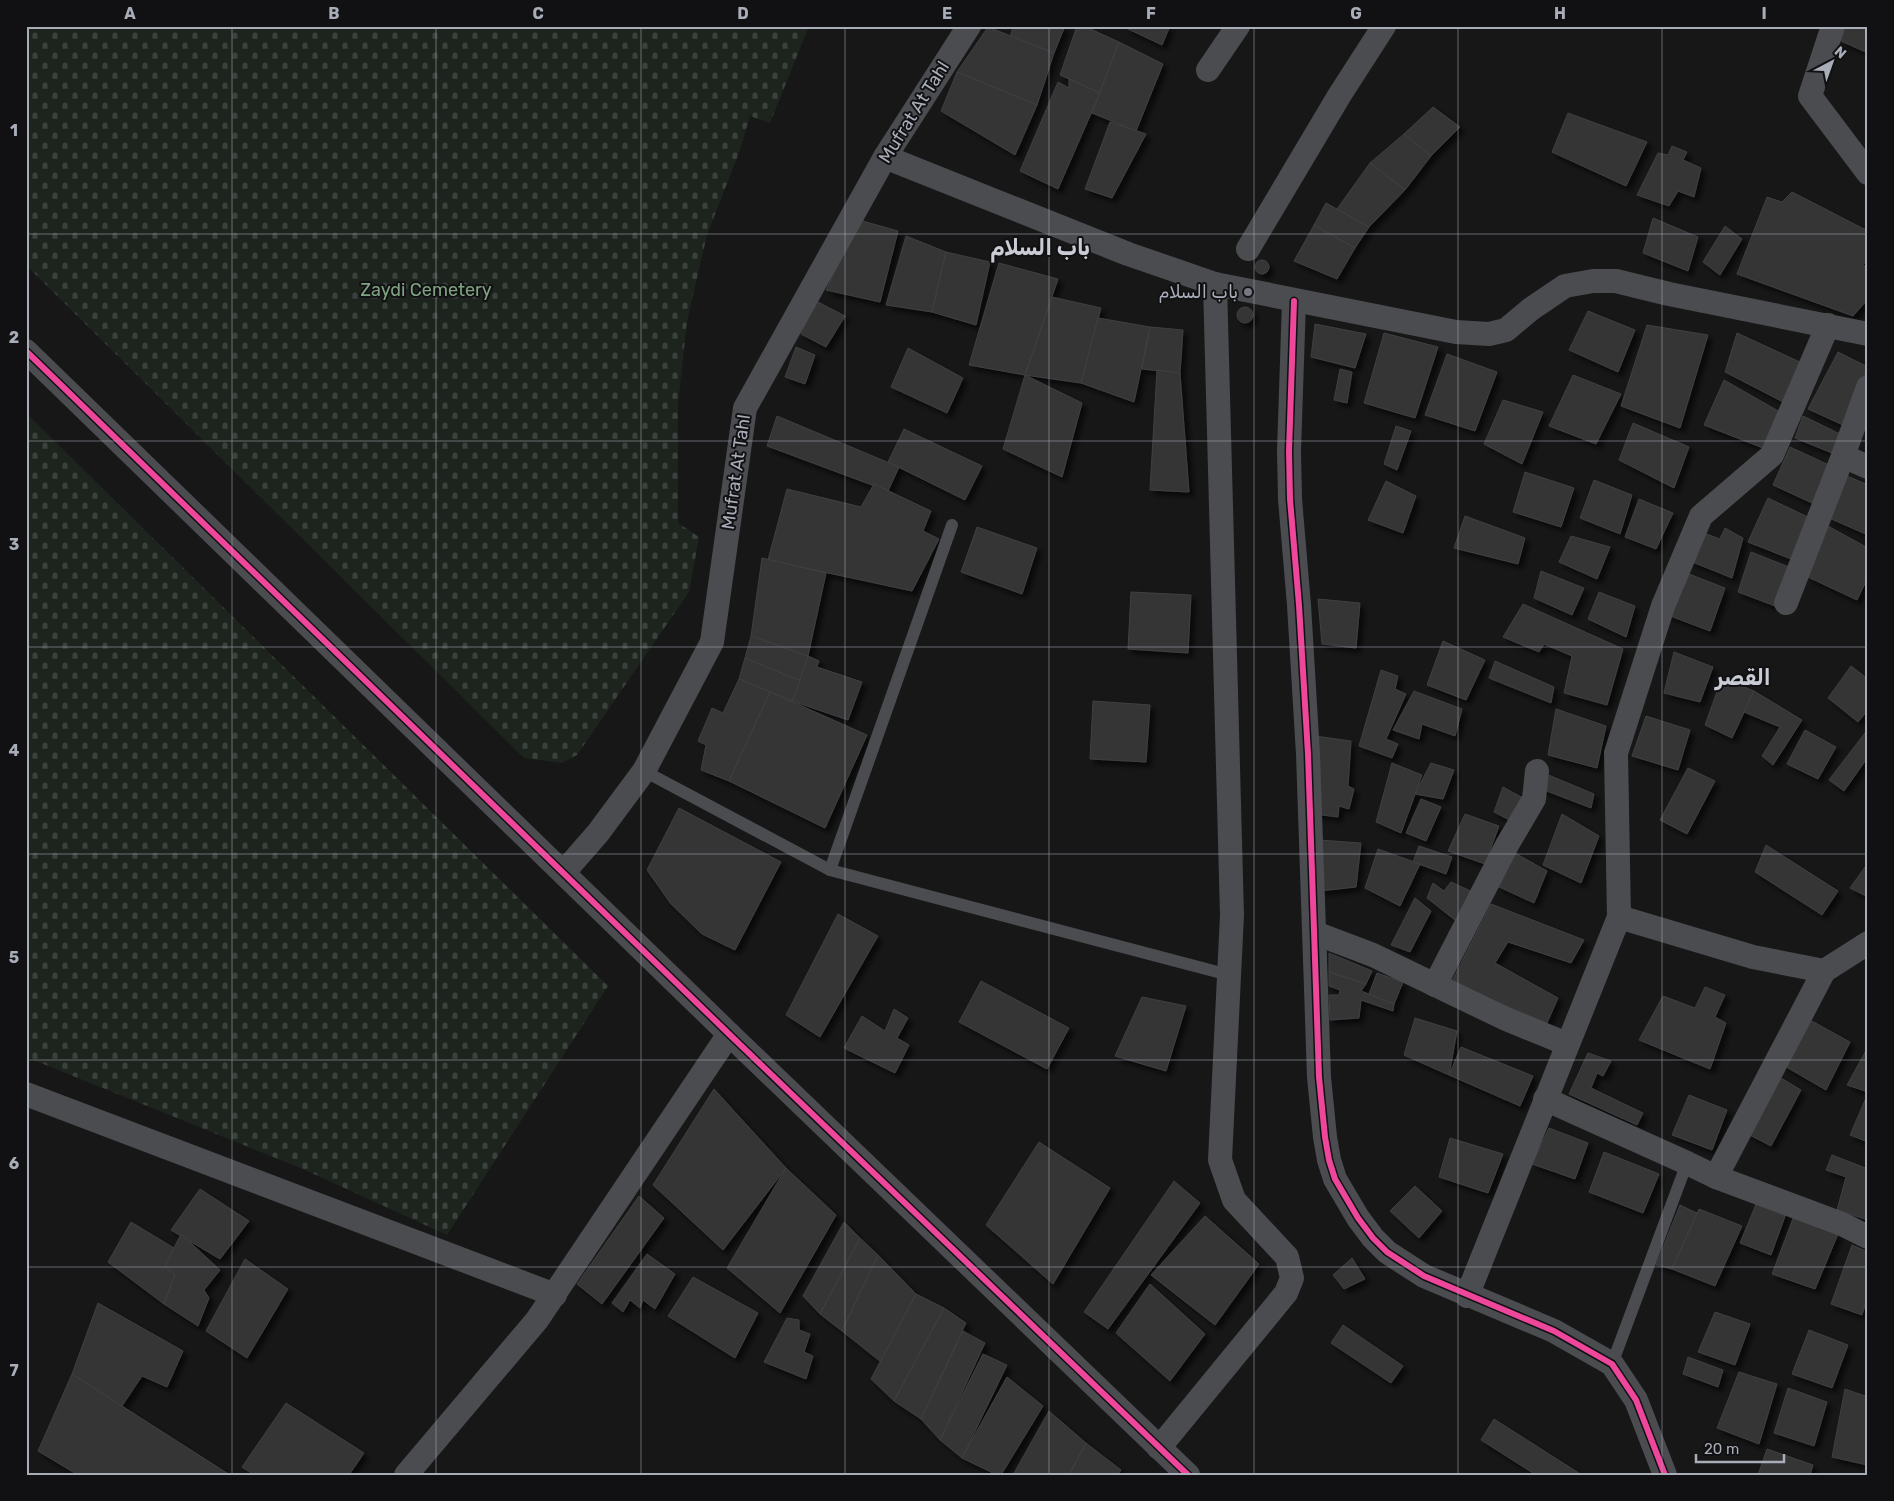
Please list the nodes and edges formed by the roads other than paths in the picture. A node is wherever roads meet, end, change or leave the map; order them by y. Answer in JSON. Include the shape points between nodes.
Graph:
{"nodes":[{"id":1,"x":969,"y":26,"type":"edge"},
{"id":2,"x":1238,"y":26,"type":"edge"},
{"id":3,"x":1384,"y":26,"type":"edge"},
{"id":4,"x":1833,"y":26,"type":"edge"},
{"id":5,"x":1208,"y":70,"type":"dead end"},
{"id":6,"x":885,"y":157,"type":"junction"},
{"id":7,"x":1868,"y":173,"type":"edge"},
{"id":8,"x":1248,"y":249,"type":"dead end"},
{"id":9,"x":1215,"y":284,"type":"junction"},
{"id":10,"x":1294,"y":300,"type":"junction"},
{"id":11,"x":1828,"y":325,"type":"junction"},
{"id":12,"x":1868,"y":334,"type":"edge"},
{"id":13,"x":26,"y":351,"type":"edge"},
{"id":14,"x":1868,"y":387,"type":"edge"},
{"id":15,"x":1843,"y":456,"type":"junction"},
{"id":16,"x":1868,"y":467,"type":"edge"},
{"id":17,"x":952,"y":525,"type":"dead end"},
{"id":18,"x":1786,"y":603,"type":"dead end"},
{"id":19,"x":644,"y":772,"type":"junction"},
{"id":20,"x":1538,"y":772,"type":"dead end"},
{"id":21,"x":830,"y":870,"type":"junction"},
{"id":22,"x":564,"y":872,"type":"junction"},
{"id":23,"x":1619,"y":917,"type":"junction"},
{"id":24,"x":1315,"y":933,"type":"junction"},
{"id":25,"x":1868,"y":942,"type":"edge"},
{"id":26,"x":1824,"y":971,"type":"junction"},
{"id":27,"x":1229,"y":975,"type":"junction"},
{"id":28,"x":1435,"y":985,"type":"junction"},
{"id":29,"x":729,"y":1034,"type":"junction"},
{"id":30,"x":1567,"y":1044,"type":"junction"},
{"id":31,"x":26,"y":1094,"type":"edge"},
{"id":32,"x":1545,"y":1099,"type":"junction"},
{"id":33,"x":1687,"y":1163,"type":"junction"},
{"id":34,"x":1716,"y":1177,"type":"junction"},
{"id":35,"x":1868,"y":1237,"type":"edge"},
{"id":36,"x":555,"y":1294,"type":"junction"},
{"id":37,"x":1467,"y":1296,"type":"junction"},
{"id":38,"x":1612,"y":1364,"type":"junction"},
{"id":39,"x":1159,"y":1448,"type":"junction"},
{"id":40,"x":406,"y":1475,"type":"edge"},
{"id":41,"x":1188,"y":1475,"type":"edge"},
{"id":42,"x":1665,"y":1475,"type":"edge"}],
"edges":[{"from":1,"to":6,"type":"street","name":"Mufrat At Tahl"},
{"from":2,"to":5,"type":"street"},
{"from":3,"to":8,"type":"street"},
{"from":4,"to":7,"type":"street","via":[[1810,96]]},
{"from":6,"to":9,"type":"street","via":[[1128,254]]},
{"from":6,"to":19,"type":"street","name":"Mufrat At Tahl","via":[[745,408],[712,642]]},
{"from":9,"to":10,"type":"street"},
{"from":9,"to":27,"type":"street","via":[[1232,915]]},
{"from":10,"to":11,"type":"street","via":[[1456,332],[1489,334],[1506,330],[1565,286],[1616,281]]},
{"from":10,"to":24,"type":"street","via":[[1290,499],[1299,605]]},
{"from":11,"to":12,"type":"street"},
{"from":11,"to":23,"type":"street","via":[[1772,455],[1701,516],[1663,606],[1616,753]]},
{"from":13,"to":22,"type":"street"},
{"from":14,"to":15,"type":"street"},
{"from":15,"to":16,"type":"street"},
{"from":15,"to":18,"type":"street"},
{"from":17,"to":21,"type":"lane"},
{"from":19,"to":21,"type":"lane"},
{"from":19,"to":22,"type":"street","name":"Mufrat At Tahl","via":[[598,834]]},
{"from":20,"to":28,"type":"street","via":[[1534,799]]},
{"from":21,"to":27,"type":"lane"},
{"from":22,"to":29,"type":"street"},
{"from":23,"to":26,"type":"street","via":[[1754,957]]},
{"from":23,"to":30,"type":"street"},
{"from":24,"to":28,"type":"street","via":[[1373,955]]},
{"from":24,"to":37,"type":"street","via":[[1319,1077],[1325,1136],[1336,1179],[1358,1218],[1387,1252],[1424,1276]]},
{"from":25,"to":26,"type":"street"},
{"from":26,"to":34,"type":"street"},
{"from":27,"to":39,"type":"street","via":[[1220,1160],[1234,1200],[1287,1257],[1292,1278],[1286,1293]]},
{"from":28,"to":30,"type":"street"},
{"from":29,"to":36,"type":"street"},
{"from":29,"to":39,"type":"street"},
{"from":30,"to":32,"type":"street"},
{"from":31,"to":36,"type":"street"},
{"from":32,"to":33,"type":"street"},
{"from":32,"to":37,"type":"street"},
{"from":33,"to":34,"type":"street"},
{"from":33,"to":38,"type":"lane"},
{"from":34,"to":35,"type":"street","via":[[1842,1224]]},
{"from":36,"to":40,"type":"street","via":[[537,1320]]},
{"from":37,"to":38,"type":"street","via":[[1554,1331]]},
{"from":38,"to":42,"type":"street","via":[[1636,1400]]},
{"from":39,"to":41,"type":"street"}]}
